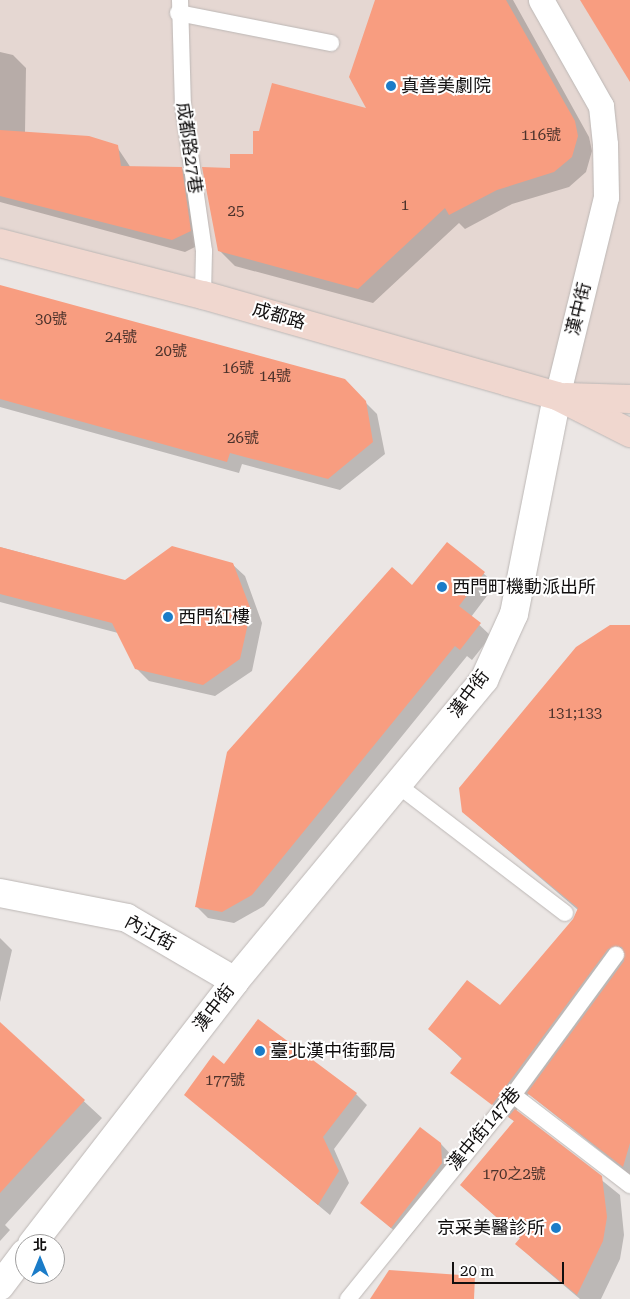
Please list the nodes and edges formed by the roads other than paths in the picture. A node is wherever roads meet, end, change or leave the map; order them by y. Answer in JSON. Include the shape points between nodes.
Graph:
{"nodes":[{"id":1,"x":541,"y":0,"type":"edge"},
{"id":2,"x":179,"y":7,"type":"edge"},
{"id":3,"x":331,"y":42,"type":"dead end"},
{"id":4,"x":0,"y":243,"type":"edge"},
{"id":5,"x":203,"y":295,"type":"junction"},
{"id":6,"x":557,"y":396,"type":"junction"},
{"id":7,"x":630,"y":399,"type":"edge"},
{"id":8,"x":630,"y":433,"type":"edge"},
{"id":9,"x":395,"y":783,"type":"junction"},
{"id":10,"x":0,"y":893,"type":"edge"},
{"id":11,"x":564,"y":913,"type":"dead end"},
{"id":12,"x":616,"y":955,"type":"dead end"},
{"id":13,"x":235,"y":981,"type":"junction"},
{"id":14,"x":513,"y":1095,"type":"junction"},
{"id":15,"x":630,"y":1185,"type":"edge"},
{"id":16,"x":40,"y":1234,"type":"edge"},
{"id":17,"x":15,"y":1266,"type":"edge"},
{"id":18,"x":0,"y":1286,"type":"edge"},
{"id":19,"x":348,"y":1299,"type":"edge"}],
"edges":[{"from":1,"to":6,"type":"street","name":"漢中街","via":[[601,106],[605,144],[606,198]]},
{"from":2,"to":3,"type":"lane"},
{"from":2,"to":5,"type":"lane","name":"成都路27巷","via":[[183,104],[204,251]]},
{"from":4,"to":5,"type":"main road","name":"成都路"},
{"from":5,"to":6,"type":"main road","name":"成都路"},
{"from":6,"to":7,"type":"main road","name":"成都路"},
{"from":6,"to":8,"type":"main road","name":"成都路"},
{"from":6,"to":9,"type":"street","name":"漢中街","via":[[514,614],[484,680]]},
{"from":9,"to":11,"type":"lane"},
{"from":9,"to":13,"type":"street","name":"漢中街"},
{"from":10,"to":13,"type":"street","name":"內江街","via":[[128,918]]},
{"from":12,"to":14,"type":"lane","name":"漢中街147巷"},
{"from":13,"to":16,"type":"street","name":"漢中街"},
{"from":14,"to":15,"type":"lane"},
{"from":14,"to":19,"type":"lane","name":"漢中街147巷"},
{"from":17,"to":18,"type":"street"}]}
